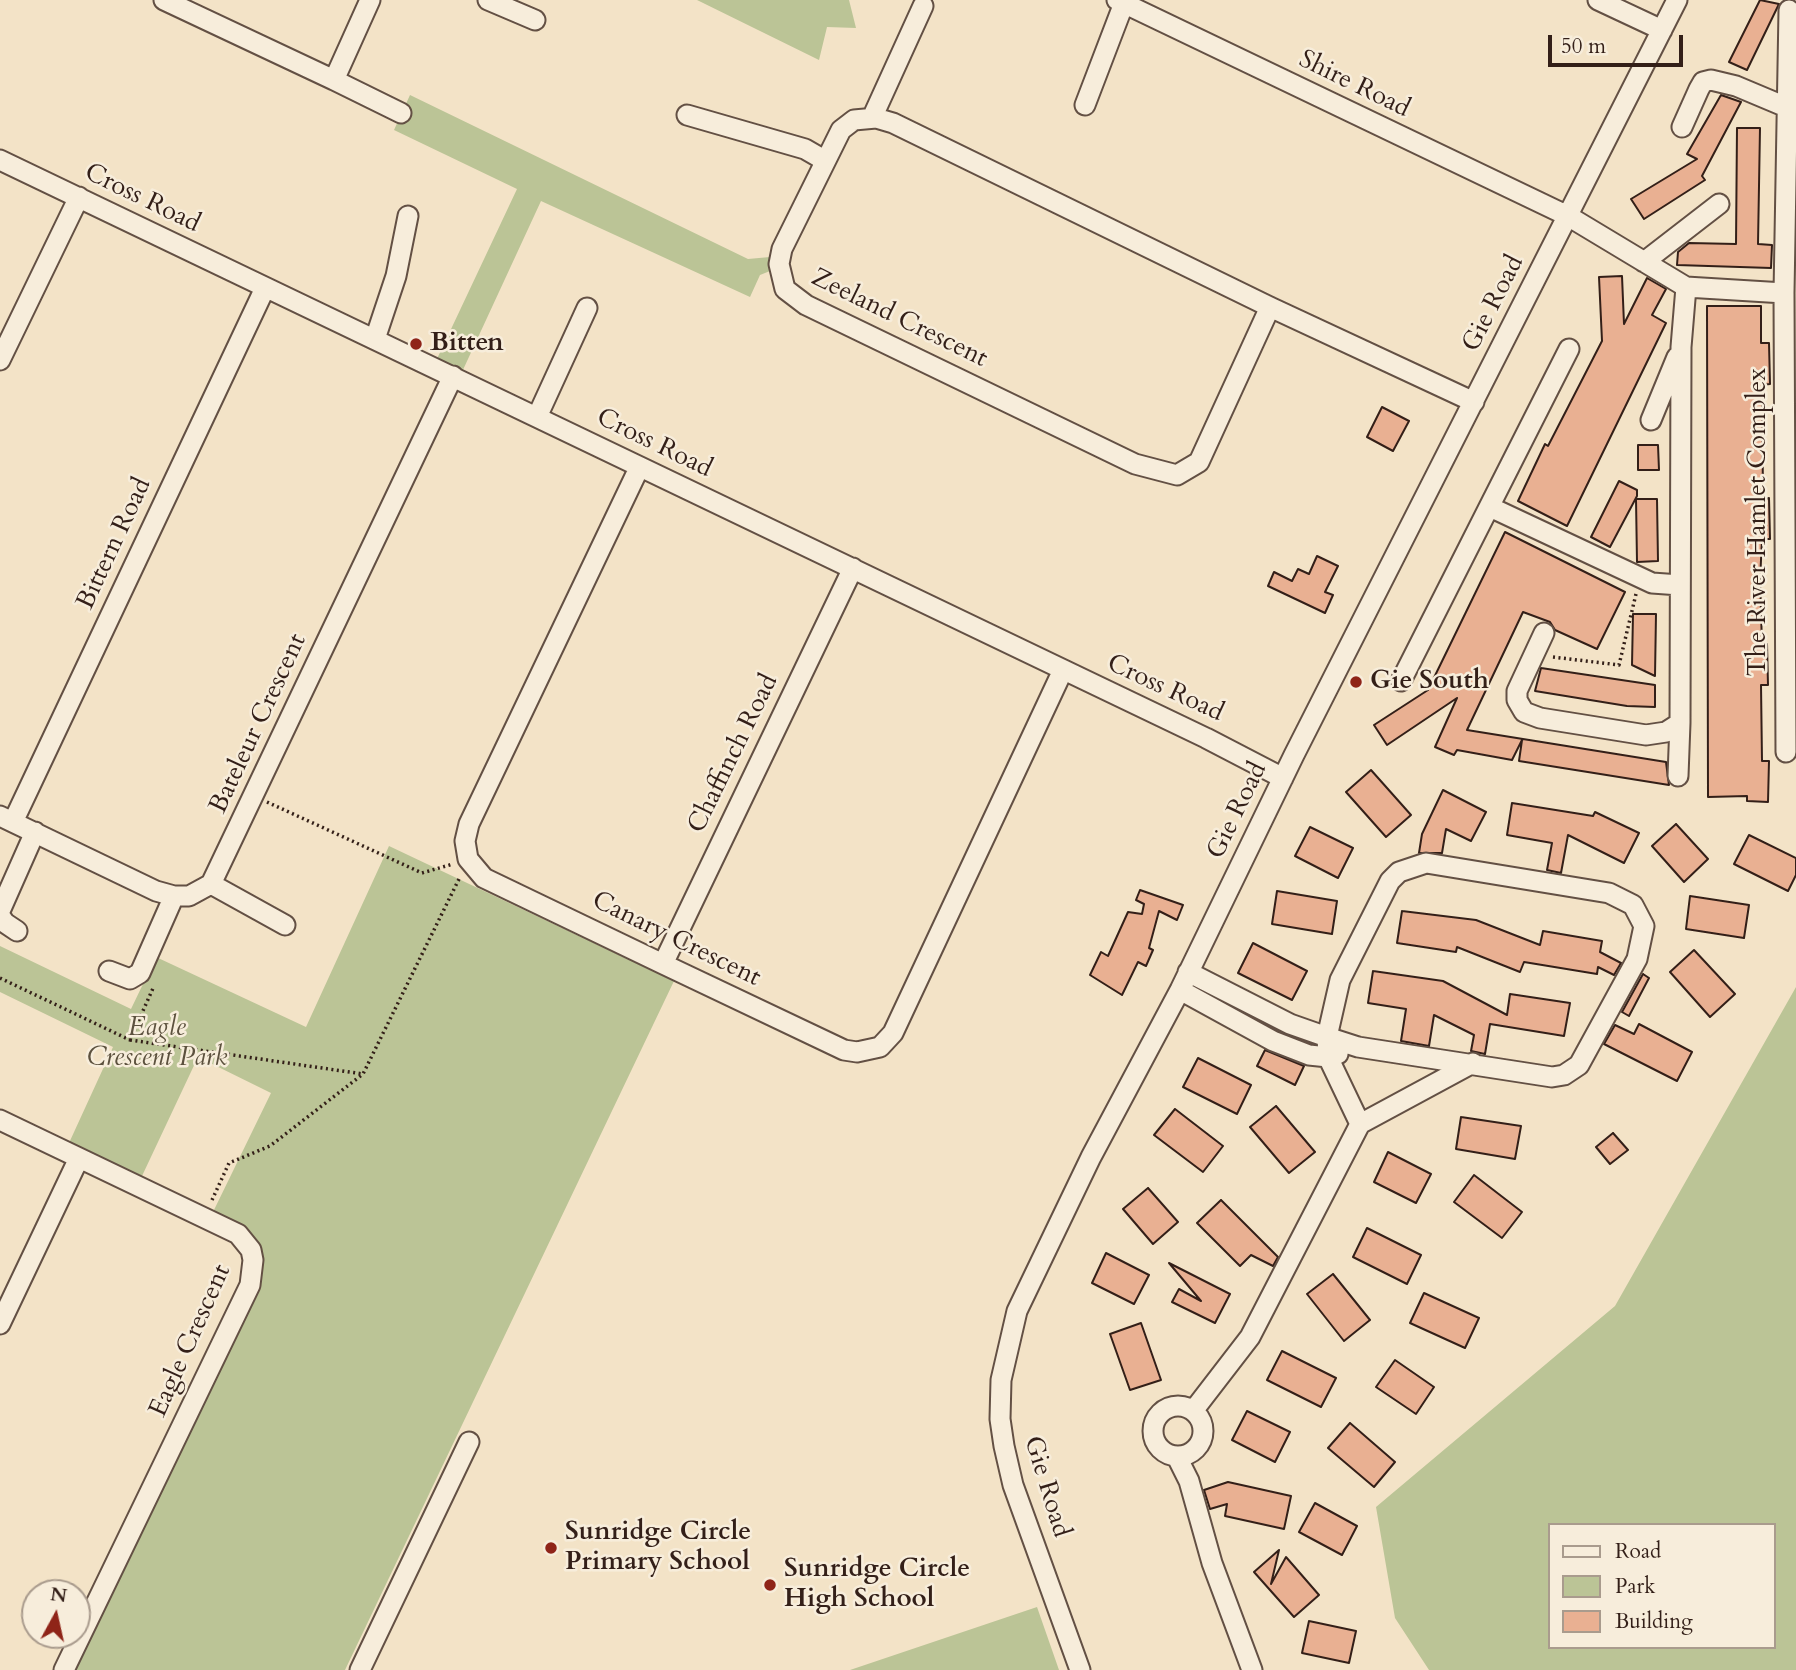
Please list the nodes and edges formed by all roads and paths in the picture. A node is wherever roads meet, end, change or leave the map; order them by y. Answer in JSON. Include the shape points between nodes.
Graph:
{"nodes":[{"id":1,"x":164,"y":0,"type":"edge"},
{"id":2,"x":370,"y":0,"type":"edge"},
{"id":3,"x":488,"y":0,"type":"edge"},
{"id":4,"x":1598,"y":0,"type":"edge"},
{"id":5,"x":1677,"y":0,"type":"edge"},
{"id":6,"x":1121,"y":2,"type":"edge"},
{"id":7,"x":923,"y":6,"type":"dead end"},
{"id":8,"x":1789,"y":10,"type":"dead end"},
{"id":9,"x":536,"y":20,"type":"dead end"},
{"id":10,"x":1662,"y":30,"type":"junction"},
{"id":11,"x":334,"y":80,"type":"junction"},
{"id":12,"x":1085,"y":105,"type":"dead end"},
{"id":13,"x":1786,"y":107,"type":"junction"},
{"id":14,"x":401,"y":113,"type":"dead end"},
{"id":15,"x":687,"y":115,"type":"dead end"},
{"id":16,"x":872,"y":118,"type":"junction"},
{"id":17,"x":1682,"y":127,"type":"dead end"},
{"id":18,"x":0,"y":160,"type":"edge"},
{"id":19,"x":824,"y":160,"type":"junction"},
{"id":20,"x":79,"y":197,"type":"junction"},
{"id":21,"x":1718,"y":204,"type":"dead end"},
{"id":22,"x":408,"y":216,"type":"dead end"},
{"id":23,"x":1568,"y":216,"type":"junction"},
{"id":24,"x":1644,"y":262,"type":"junction"},
{"id":25,"x":1686,"y":287,"type":"junction"},
{"id":26,"x":265,"y":288,"type":"junction"},
{"id":27,"x":1784,"y":293,"type":"junction"},
{"id":28,"x":1270,"y":307,"type":"junction"},
{"id":29,"x":587,"y":308,"type":"dead end"},
{"id":30,"x":375,"y":339,"type":"junction"},
{"id":31,"x":1681,"y":347,"type":"junction"},
{"id":32,"x":1569,"y":349,"type":"dead end"},
{"id":33,"x":0,"y":360,"type":"edge"},
{"id":34,"x":453,"y":376,"type":"junction"},
{"id":35,"x":1474,"y":402,"type":"junction"},
{"id":36,"x":537,"y":416,"type":"junction"},
{"id":37,"x":1651,"y":420,"type":"dead end"},
{"id":38,"x":639,"y":468,"type":"junction"},
{"id":39,"x":1490,"y":507,"type":"junction"},
{"id":40,"x":853,"y":568,"type":"junction"},
{"id":41,"x":1639,"y":578,"type":"junction"},
{"id":42,"x":1680,"y":585,"type":"junction"},
{"id":43,"x":1544,"y":633,"type":"dead end"},
{"id":44,"x":1534,"y":654,"type":"junction"},
{"id":45,"x":1063,"y":670,"type":"junction"},
{"id":46,"x":1401,"y":681,"type":"dead end"},
{"id":47,"x":1679,"y":723,"type":"junction"},
{"id":48,"x":1786,"y":752,"type":"dead end"},
{"id":49,"x":1678,"y":776,"type":"dead end"},
{"id":50,"x":1283,"y":778,"type":"junction"},
{"id":51,"x":254,"y":796,"type":"junction"},
{"id":52,"x":7,"y":819,"type":"edge"},
{"id":53,"x":34,"y":832,"type":"junction"},
{"id":54,"x":468,"y":859,"type":"junction"},
{"id":55,"x":211,"y":884,"type":"junction"},
{"id":56,"x":174,"y":896,"type":"junction"},
{"id":57,"x":0,"y":913,"type":"edge"},
{"id":58,"x":285,"y":925,"type":"dead end"},
{"id":59,"x":17,"y":931,"type":"dead end"},
{"id":60,"x":663,"y":964,"type":"junction"},
{"id":61,"x":109,"y":971,"type":"dead end"},
{"id":62,"x":1184,"y":981,"type":"junction"},
{"id":63,"x":130,"y":1040,"type":"dead end"},
{"id":64,"x":1327,"y":1047,"type":"junction"},
{"id":65,"x":1473,"y":1063,"type":"junction"},
{"id":66,"x":363,"y":1074,"type":"junction"},
{"id":67,"x":0,"y":1120,"type":"edge"},
{"id":68,"x":1360,"y":1124,"type":"junction"},
{"id":69,"x":79,"y":1158,"type":"junction"},
{"id":70,"x":204,"y":1218,"type":"junction"},
{"id":71,"x":0,"y":1324,"type":"edge"},
{"id":72,"x":1193,"y":1411,"type":"junction"},
{"id":73,"x":469,"y":1442,"type":"dead end"},
{"id":74,"x":1177,"y":1457,"type":"junction"},
{"id":75,"x":64,"y":1670,"type":"edge"},
{"id":76,"x":360,"y":1670,"type":"edge"},
{"id":77,"x":1080,"y":1670,"type":"edge"},
{"id":78,"x":1252,"y":1670,"type":"edge"}],
"edges":[{"from":1,"to":11,"type":"street"},
{"from":2,"to":11,"type":"street"},
{"from":3,"to":9,"type":"street"},
{"from":4,"to":10,"type":"street"},
{"from":5,"to":10,"type":"street","name":"Gie Road"},
{"from":6,"to":12,"type":"street"},
{"from":6,"to":23,"type":"street","name":"Shire Road"},
{"from":7,"to":16,"type":"street"},
{"from":8,"to":13,"type":"street","name":"The River Hamlet Complex"},
{"from":10,"to":23,"type":"street","name":"Gie Road"},
{"from":11,"to":14,"type":"street"},
{"from":13,"to":17,"type":"street","via":[[1711,80],[1703,82]]},
{"from":13,"to":27,"type":"street","name":"The River Hamlet Complex"},
{"from":15,"to":19,"type":"street","via":[[805,149]]},
{"from":16,"to":19,"type":"street","name":"Zeeland Crescent","via":[[846,124]]},
{"from":16,"to":28,"type":"street","via":[[893,122]]},
{"from":18,"to":20,"type":"street","name":"Cross Road"},
{"from":19,"to":28,"type":"street","name":"Zeeland Crescent","via":[[780,257],[782,282],[794,298],[1155,471],[1177,475],[1199,462]]},
{"from":20,"to":26,"type":"street","name":"Cross Road"},
{"from":20,"to":33,"type":"street"},
{"from":21,"to":24,"type":"street"},
{"from":22,"to":30,"type":"street","via":[[396,276]]},
{"from":23,"to":24,"type":"street"},
{"from":23,"to":35,"type":"street","name":"Gie Road"},
{"from":24,"to":25,"type":"street"},
{"from":25,"to":27,"type":"street"},
{"from":25,"to":31,"type":"street"},
{"from":26,"to":30,"type":"street","name":"Cross Road"},
{"from":26,"to":52,"type":"street","name":"Bittern Road"},
{"from":27,"to":48,"type":"street","name":"The River Hamlet Complex"},
{"from":28,"to":35,"type":"street"},
{"from":29,"to":36,"type":"street"},
{"from":30,"to":34,"type":"street","name":"Cross Road"},
{"from":31,"to":37,"type":"street"},
{"from":31,"to":42,"type":"street"},
{"from":32,"to":39,"type":"street"},
{"from":34,"to":36,"type":"street","name":"Cross Road"},
{"from":34,"to":51,"type":"street","name":"Bateleur Crescent"},
{"from":35,"to":50,"type":"street","name":"Gie Road"},
{"from":36,"to":38,"type":"street","name":"Cross Road"},
{"from":38,"to":40,"type":"street","name":"Cross Road"},
{"from":38,"to":54,"type":"street","via":[[469,824],[465,841]]},
{"from":39,"to":41,"type":"street"},
{"from":39,"to":46,"type":"street"},
{"from":40,"to":45,"type":"street","name":"Cross Road"},
{"from":40,"to":60,"type":"street","name":"Chaffinch Road"},
{"from":41,"to":42,"type":"street"},
{"from":41,"to":44,"type":"path","via":[[1619,665]]},
{"from":42,"to":47,"type":"street"},
{"from":43,"to":44,"type":"street"},
{"from":44,"to":47,"type":"street","via":[[1516,695],[1519,707],[1531,716],[1646,735],[1666,732]]},
{"from":45,"to":50,"type":"street","name":"Cross Road"},
{"from":45,"to":60,"type":"street","name":"Canary Crescent","via":[[893,1033],[880,1046],[844,1050]]},
{"from":47,"to":49,"type":"street"},
{"from":50,"to":62,"type":"street","name":"Gie Road"},
{"from":51,"to":54,"type":"path","via":[[422,873]]},
{"from":51,"to":55,"type":"street","name":"Bateleur Crescent"},
{"from":52,"to":53,"type":"street"},
{"from":53,"to":56,"type":"street"},
{"from":53,"to":57,"type":"street"},
{"from":54,"to":60,"type":"street","name":"Canary Crescent","via":[[484,877]]},
{"from":54,"to":66,"type":"path"},
{"from":55,"to":56,"type":"street","via":[[189,896]]},
{"from":55,"to":58,"type":"street"},
{"from":56,"to":61,"type":"street","via":[[140,973],[130,979]]},
{"from":57,"to":59,"type":"street"},
{"from":62,"to":64,"type":"street","via":[[1273,1041],[1309,1055]]},
{"from":62,"to":77,"type":"street","name":"Gie Road","via":[[1027,1286],[1003,1367],[1000,1419],[1013,1485]]},
{"from":63,"to":66,"type":"path"},
{"from":64,"to":65,"type":"street"},
{"from":64,"to":65,"type":"street","via":[[1340,980],[1390,881],[1409,866],[1426,863],[1609,893],[1633,905],[1644,926],[1637,959],[1578,1065],[1552,1077]]},
{"from":64,"to":68,"type":"street"},
{"from":65,"to":68,"type":"street"},
{"from":66,"to":70,"type":"path","via":[[270,1146],[229,1163]]},
{"from":67,"to":69,"type":"street","name":"Eagle Crescent"},
{"from":68,"to":72,"type":"street","via":[[1250,1336]]},
{"from":69,"to":70,"type":"street","name":"Eagle Crescent"},
{"from":69,"to":71,"type":"street"},
{"from":70,"to":75,"type":"street","name":"Eagle Crescent","via":[[245,1241],[254,1260],[253,1277]]},
{"from":72,"to":74,"type":"street","via":[[1203,1426],[1200,1444],[1186,1456]]},
{"from":72,"to":74,"type":"street","via":[[1168,1408],[1156,1419],[1156,1444]]},
{"from":73,"to":76,"type":"street"},
{"from":74,"to":78,"type":"street"}]}
